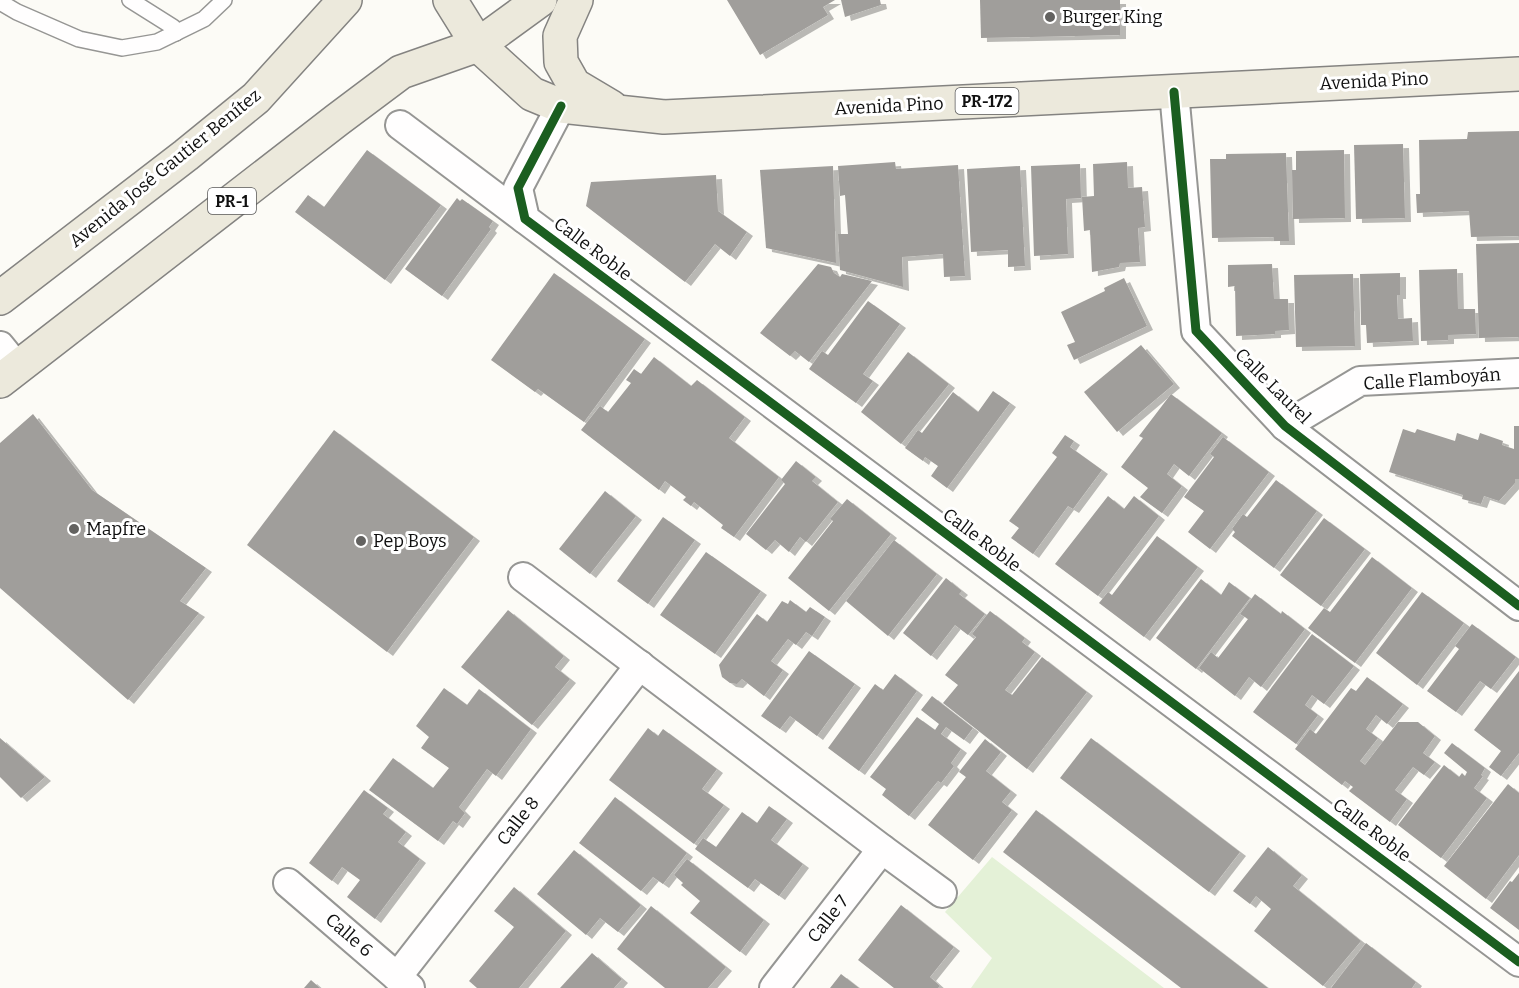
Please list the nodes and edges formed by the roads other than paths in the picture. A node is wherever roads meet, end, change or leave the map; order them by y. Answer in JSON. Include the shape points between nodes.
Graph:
{"nodes":[{"id":1,"x":130,"y":0,"type":"edge"},
{"id":2,"x":224,"y":0,"type":"edge"},
{"id":3,"x":345,"y":0,"type":"edge"},
{"id":4,"x":450,"y":0,"type":"edge"},
{"id":5,"x":540,"y":0,"type":"edge"},
{"id":6,"x":576,"y":0,"type":"edge"},
{"id":7,"x":0,"y":2,"type":"edge"},
{"id":8,"x":176,"y":33,"type":"junction"},
{"id":9,"x":478,"y":45,"type":"junction"},
{"id":10,"x":1519,"y":74,"type":"edge"},
{"id":11,"x":1174,"y":92,"type":"junction"},
{"id":12,"x":561,"y":106,"type":"junction"},
{"id":13,"x":620,"y":112,"type":"junction"},
{"id":14,"x":400,"y":125,"type":"dead end"},
{"id":15,"x":525,"y":219,"type":"junction"},
{"id":16,"x":0,"y":298,"type":"edge"},
{"id":17,"x":6,"y":365,"type":"edge"},
{"id":18,"x":1519,"y":373,"type":"edge"},
{"id":19,"x":1285,"y":426,"type":"junction"},
{"id":20,"x":523,"y":577,"type":"dead end"},
{"id":21,"x":1519,"y":606,"type":"edge"},
{"id":22,"x":640,"y":665,"type":"junction"},
{"id":23,"x":882,"y":849,"type":"junction"},
{"id":24,"x":288,"y":883,"type":"dead end"},
{"id":25,"x":942,"y":893,"type":"dead end"},
{"id":26,"x":1519,"y":962,"type":"edge"},
{"id":27,"x":403,"y":982,"type":"edge"},
{"id":28,"x":774,"y":988,"type":"edge"}],
"edges":[{"from":1,"to":8,"type":"lane","via":[[173,27]]},
{"from":2,"to":8,"type":"lane","via":[[204,19]]},
{"from":3,"to":16,"type":"main road","name":"Avenida José Gautier Benítez","via":[[256,98]]},
{"from":4,"to":9,"type":"main road","name":"Avenida Pino","number":"PR-172"},
{"from":5,"to":9,"type":"main road","number":"PR-1"},
{"from":6,"to":13,"type":"main road","via":[[561,36],[561,62],[574,85]]},
{"from":7,"to":8,"type":"lane","via":[[79,39],[122,48],[157,42]]},
{"from":9,"to":12,"type":"main road","name":"Avenida Pino","number":"PR-172","via":[[532,94]]},
{"from":9,"to":17,"type":"main road","number":"PR-1","via":[[401,72]]},
{"from":10,"to":11,"type":"main road","name":"Avenida Pino","number":"PR-172"},
{"from":11,"to":13,"type":"main road","name":"Avenida Pino","number":"PR-172","via":[[664,117]]},
{"from":11,"to":19,"type":"street","name":"Calle Laurel","via":[[1196,331]]},
{"from":12,"to":13,"type":"main road","name":"Avenida Pino","number":"PR-172"},
{"from":12,"to":15,"type":"street","via":[[518,188]]},
{"from":14,"to":15,"type":"street","name":"Calle Roble"},
{"from":15,"to":26,"type":"street","name":"Calle Roble"},
{"from":18,"to":19,"type":"street","name":"Calle Flamboyán","via":[[1360,381]]},
{"from":19,"to":21,"type":"street","name":"Calle Laurel"},
{"from":20,"to":22,"type":"street"},
{"from":22,"to":23,"type":"street"},
{"from":22,"to":27,"type":"street","name":"Calle 8"},
{"from":23,"to":25,"type":"street"},
{"from":23,"to":28,"type":"street","name":"Calle 7"},
{"from":24,"to":27,"type":"street","name":"Calle 6"}]}
